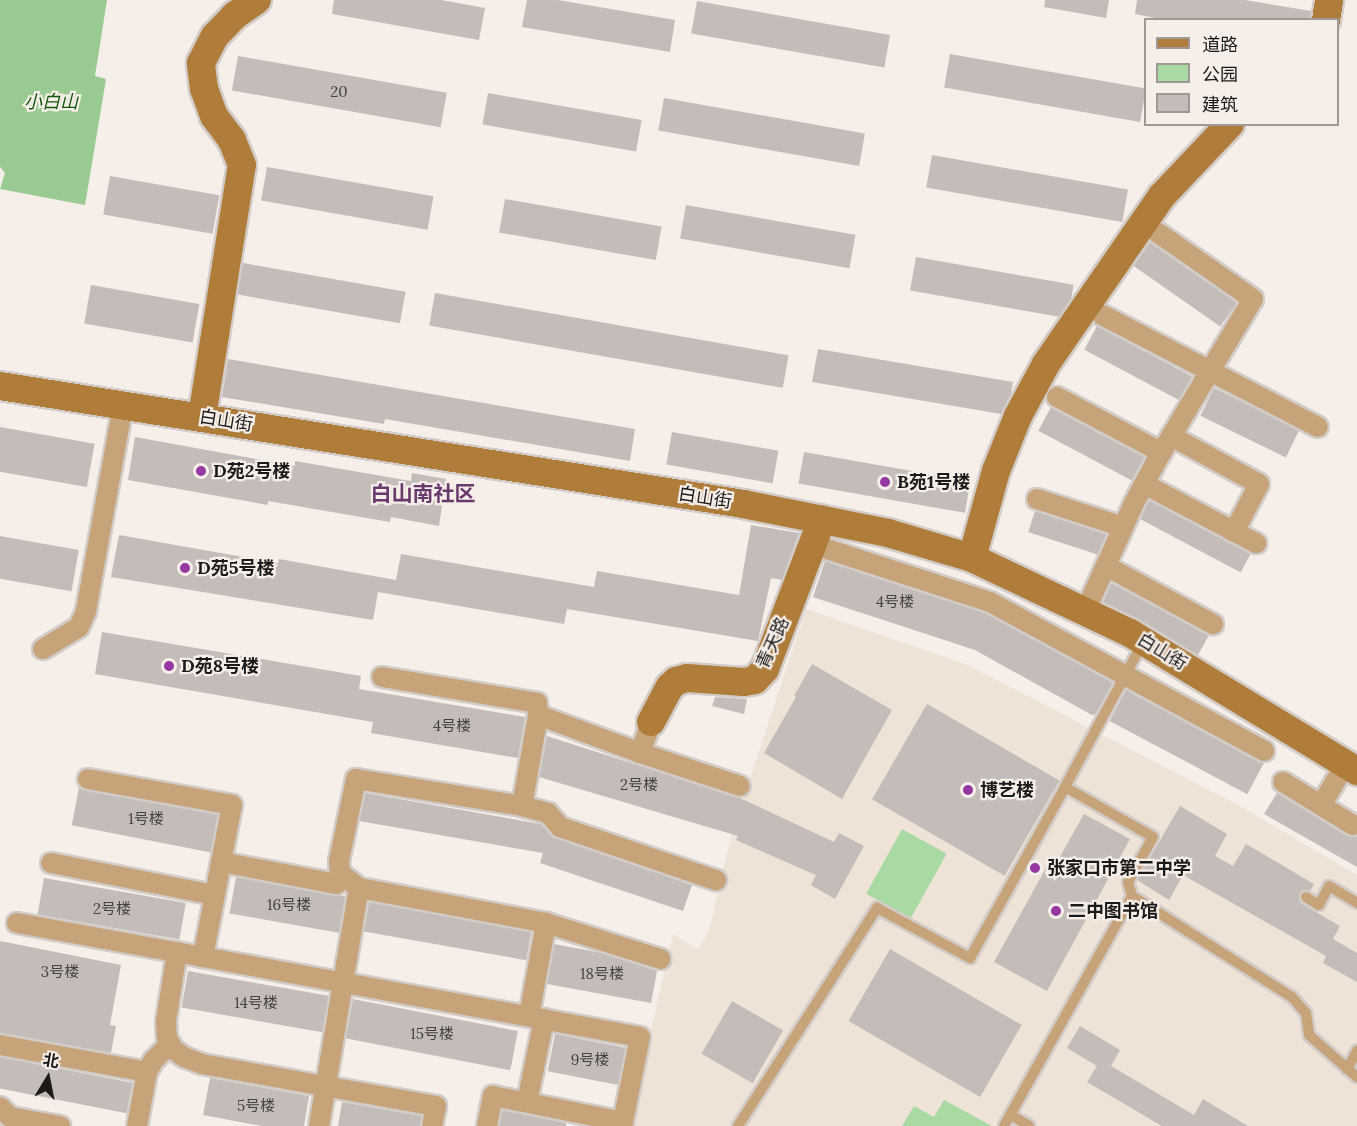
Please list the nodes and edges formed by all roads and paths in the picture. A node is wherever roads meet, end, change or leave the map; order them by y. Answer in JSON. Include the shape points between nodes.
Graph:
{"nodes":[{"id":1,"x":257,"y":0,"type":"edge"},
{"id":2,"x":1329,"y":0,"type":"edge"},
{"id":3,"x":1326,"y":18,"type":"edge"},
{"id":4,"x":1228,"y":126,"type":"edge"},
{"id":5,"x":1158,"y":233,"type":"dead end"},
{"id":6,"x":1102,"y":315,"type":"dead end"},
{"id":7,"x":1210,"y":370,"type":"junction"},
{"id":8,"x":0,"y":386,"type":"edge"},
{"id":9,"x":1057,"y":397,"type":"dead end"},
{"id":10,"x":123,"y":405,"type":"junction"},
{"id":11,"x":202,"y":417,"type":"junction"},
{"id":12,"x":1318,"y":427,"type":"dead end"},
{"id":13,"x":1166,"y":444,"type":"junction"},
{"id":14,"x":1144,"y":484,"type":"junction"},
{"id":15,"x":1037,"y":498,"type":"dead end"},
{"id":16,"x":822,"y":520,"type":"junction"},
{"id":17,"x":1124,"y":527,"type":"junction"},
{"id":18,"x":1234,"y":532,"type":"junction"},
{"id":19,"x":1256,"y":543,"type":"dead end"},
{"id":20,"x":827,"y":549,"type":"dead end"},
{"id":21,"x":972,"y":558,"type":"junction"},
{"id":22,"x":1106,"y":566,"type":"junction"},
{"id":23,"x":1085,"y":612,"type":"junction"},
{"id":24,"x":1213,"y":624,"type":"dead end"},
{"id":25,"x":1143,"y":641,"type":"junction"},
{"id":26,"x":42,"y":649,"type":"dead end"},
{"id":27,"x":1125,"y":675,"type":"junction"},
{"id":28,"x":382,"y":677,"type":"dead end"},
{"id":29,"x":538,"y":715,"type":"junction"},
{"id":30,"x":651,"y":722,"type":"joint"},
{"id":31,"x":1264,"y":751,"type":"dead end"},
{"id":32,"x":640,"y":753,"type":"junction"},
{"id":33,"x":1352,"y":768,"type":"edge"},
{"id":34,"x":88,"y":779,"type":"dead end"},
{"id":35,"x":1282,"y":782,"type":"dead end"},
{"id":36,"x":740,"y":786,"type":"dead end"},
{"id":37,"x":1065,"y":787,"type":"junction"},
{"id":38,"x":1321,"y":805,"type":"junction"},
{"id":39,"x":522,"y":806,"type":"junction"},
{"id":40,"x":1353,"y":825,"type":"dead end"},
{"id":41,"x":220,"y":862,"type":"junction"},
{"id":42,"x":51,"y":863,"type":"dead end"},
{"id":43,"x":716,"y":880,"type":"dead end"},
{"id":44,"x":352,"y":883,"type":"junction"},
{"id":45,"x":214,"y":895,"type":"junction"},
{"id":46,"x":1132,"y":896,"type":"junction"},
{"id":47,"x":1306,"y":897,"type":"dead end"},
{"id":48,"x":1357,"y":903,"type":"edge"},
{"id":49,"x":18,"y":923,"type":"dead end"},
{"id":50,"x":546,"y":923,"type":"junction"},
{"id":51,"x":177,"y":952,"type":"junction"},
{"id":52,"x":203,"y":957,"type":"junction"},
{"id":53,"x":660,"y":959,"type":"dead end"},
{"id":54,"x":343,"y":982,"type":"junction"},
{"id":55,"x":536,"y":1018,"type":"junction"},
{"id":56,"x":170,"y":1044,"type":"junction"},
{"id":57,"x":0,"y":1045,"type":"edge"},
{"id":58,"x":1357,"y":1051,"type":"edge"},
{"id":59,"x":1347,"y":1069,"type":"junction"},
{"id":60,"x":147,"y":1072,"type":"junction"},
{"id":61,"x":1357,"y":1077,"type":"edge"},
{"id":62,"x":325,"y":1087,"type":"junction"},
{"id":63,"x":527,"y":1102,"type":"junction"},
{"id":64,"x":0,"y":1107,"type":"edge"},
{"id":65,"x":1011,"y":1115,"type":"junction"},
{"id":66,"x":623,"y":1124,"type":"edge"},
{"id":67,"x":60,"y":1126,"type":"edge"},
{"id":68,"x":137,"y":1126,"type":"edge"},
{"id":69,"x":319,"y":1126,"type":"edge"},
{"id":70,"x":432,"y":1126,"type":"edge"},
{"id":71,"x":487,"y":1126,"type":"edge"},
{"id":72,"x":738,"y":1126,"type":"edge"},
{"id":73,"x":1005,"y":1126,"type":"edge"},
{"id":74,"x":1029,"y":1126,"type":"edge"}],
"edges":[{"from":1,"to":11,"type":"main road","via":[[215,36],[201,63],[204,89],[214,116],[232,140],[242,165]]},
{"from":2,"to":3,"type":"main road"},
{"from":4,"to":21,"type":"main road","via":[[1162,196],[1046,364],[1018,416],[996,471]]},
{"from":5,"to":7,"type":"street","via":[[1253,300]]},
{"from":6,"to":7,"type":"street"},
{"from":7,"to":12,"type":"street"},
{"from":7,"to":13,"type":"street"},
{"from":8,"to":10,"type":"main road","name":"白山街"},
{"from":9,"to":13,"type":"street"},
{"from":10,"to":11,"type":"main road","name":"白山街"},
{"from":10,"to":26,"type":"street","via":[[86,611],[78,627]]},
{"from":11,"to":16,"type":"main road","name":"白山街"},
{"from":13,"to":14,"type":"street"},
{"from":13,"to":18,"type":"street","via":[[1259,484]]},
{"from":14,"to":17,"type":"street"},
{"from":14,"to":18,"type":"street"},
{"from":15,"to":17,"type":"street"},
{"from":16,"to":21,"type":"main road","name":"白山街","via":[[888,532]]},
{"from":16,"to":30,"type":"main road","name":"青天路","via":[[765,669],[755,680],[744,682],[687,678],[676,681]]},
{"from":17,"to":22,"type":"street"},
{"from":18,"to":19,"type":"street"},
{"from":20,"to":27,"type":"street","via":[[990,603]]},
{"from":21,"to":23,"type":"main road","name":"白山街"},
{"from":22,"to":23,"type":"street"},
{"from":22,"to":24,"type":"street"},
{"from":23,"to":25,"type":"main road","name":"白山街"},
{"from":25,"to":27,"type":"lane"},
{"from":25,"to":33,"type":"main road","name":"白山街"},
{"from":27,"to":31,"type":"street"},
{"from":27,"to":37,"type":"lane"},
{"from":28,"to":29,"type":"street","via":[[537,703]]},
{"from":29,"to":32,"type":"street"},
{"from":29,"to":39,"type":"street"},
{"from":30,"to":32,"type":"street"},
{"from":32,"to":36,"type":"street"},
{"from":33,"to":38,"type":"street"},
{"from":34,"to":41,"type":"street","via":[[232,805]]},
{"from":35,"to":38,"type":"street"},
{"from":37,"to":46,"type":"lane","via":[[1154,837],[1128,882]]},
{"from":37,"to":72,"type":"lane","via":[[970,958],[877,908]]},
{"from":38,"to":40,"type":"street"},
{"from":39,"to":43,"type":"street","via":[[548,813],[560,826]]},
{"from":39,"to":44,"type":"street","via":[[356,779],[339,861],[340,873]]},
{"from":41,"to":44,"type":"street","via":[[336,884]]},
{"from":41,"to":45,"type":"street"},
{"from":42,"to":45,"type":"street"},
{"from":44,"to":50,"type":"street"},
{"from":44,"to":54,"type":"street"},
{"from":45,"to":52,"type":"street"},
{"from":46,"to":59,"type":"lane","via":[[1292,997],[1306,1013],[1309,1035]]},
{"from":46,"to":65,"type":"lane"},
{"from":47,"to":48,"type":"lane","via":[[1319,905],[1329,886]]},
{"from":49,"to":51,"type":"street"},
{"from":50,"to":53,"type":"street"},
{"from":50,"to":55,"type":"street"},
{"from":51,"to":52,"type":"street"},
{"from":51,"to":56,"type":"street","via":[[166,1021]]},
{"from":52,"to":54,"type":"street"},
{"from":54,"to":55,"type":"street"},
{"from":54,"to":62,"type":"street"},
{"from":55,"to":63,"type":"street"},
{"from":55,"to":66,"type":"street","via":[[640,1037]]},
{"from":56,"to":60,"type":"street"},
{"from":56,"to":62,"type":"street","via":[[184,1057],[202,1064]]},
{"from":57,"to":60,"type":"street"},
{"from":58,"to":59,"type":"lane"},
{"from":59,"to":61,"type":"lane"},
{"from":60,"to":68,"type":"street"},
{"from":62,"to":69,"type":"street"},
{"from":62,"to":70,"type":"street","via":[[436,1106]]},
{"from":63,"to":66,"type":"street"},
{"from":63,"to":71,"type":"street","via":[[493,1096]]},
{"from":64,"to":67,"type":"street","via":[[10,1117]]},
{"from":65,"to":73,"type":"lane"},
{"from":65,"to":74,"type":"lane"}]}
